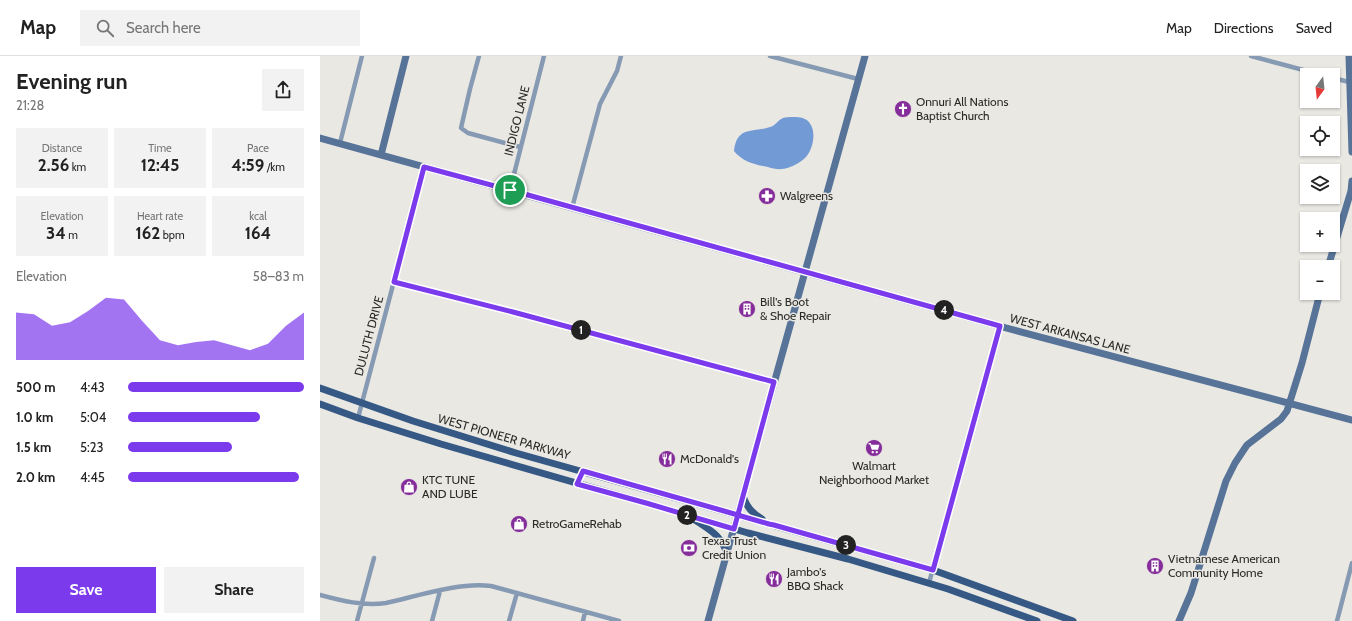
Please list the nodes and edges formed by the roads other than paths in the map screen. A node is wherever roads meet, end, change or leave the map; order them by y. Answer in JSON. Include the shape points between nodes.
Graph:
{"nodes":[{"id":1,"x":362,"y":56,"type":"edge"},
{"id":2,"x":406,"y":56,"type":"edge"},
{"id":3,"x":479,"y":56,"type":"edge"},
{"id":4,"x":544,"y":56,"type":"edge"},
{"id":5,"x":621,"y":56,"type":"edge"},
{"id":6,"x":770,"y":56,"type":"edge"},
{"id":7,"x":865,"y":56,"type":"edge"},
{"id":8,"x":1251,"y":56,"type":"edge"},
{"id":9,"x":1349,"y":56,"type":"edge"},
{"id":10,"x":1300,"y":69,"type":"edge"},
{"id":11,"x":858,"y":79,"type":"junction"},
{"id":12,"x":1340,"y":80,"type":"edge"},
{"id":13,"x":1349,"y":82,"type":"junction"},
{"id":14,"x":320,"y":138,"type":"edge"},
{"id":15,"x":340,"y":143,"type":"junction"},
{"id":16,"x":520,"y":148,"type":"junction"},
{"id":17,"x":1352,"y":152,"type":"edge"},
{"id":18,"x":381,"y":155,"type":"junction"},
{"id":19,"x":424,"y":167,"type":"junction"},
{"id":20,"x":1352,"y":181,"type":"edge"},
{"id":21,"x":510,"y":190,"type":"junction"},
{"id":22,"x":572,"y":208,"type":"junction"},
{"id":23,"x":1330,"y":260,"type":"edge"},
{"id":24,"x":805,"y":272,"type":"junction"},
{"id":25,"x":394,"y":282,"type":"junction"},
{"id":26,"x":1318,"y":300,"type":"edge"},
{"id":27,"x":1000,"y":326,"type":"junction"},
{"id":28,"x":774,"y":382,"type":"junction"},
{"id":29,"x":320,"y":388,"type":"edge"},
{"id":30,"x":362,"y":403,"type":"junction"},
{"id":31,"x":1290,"y":403,"type":"junction"},
{"id":32,"x":320,"y":404,"type":"edge"},
{"id":33,"x":358,"y":418,"type":"junction"},
{"id":34,"x":1352,"y":420,"type":"edge"},
{"id":35,"x":583,"y":471,"type":"junction"},
{"id":36,"x":577,"y":484,"type":"junction"},
{"id":37,"x":743,"y":496,"type":"junction"},
{"id":38,"x":738,"y":514,"type":"junction"},
{"id":39,"x":687,"y":515,"type":"junction"},
{"id":40,"x":769,"y":524,"type":"junction"},
{"id":41,"x":734,"y":529,"type":"junction"},
{"id":42,"x":727,"y":554,"type":"junction"},
{"id":43,"x":374,"y":558,"type":"dead end"},
{"id":44,"x":1352,"y":563,"type":"edge"},
{"id":45,"x":933,"y":570,"type":"junction"},
{"id":46,"x":930,"y":583,"type":"junction"},
{"id":47,"x":440,"y":591,"type":"junction"},
{"id":48,"x":517,"y":593,"type":"junction"},
{"id":49,"x":320,"y":595,"type":"edge"},
{"id":50,"x":361,"y":604,"type":"junction"},
{"id":51,"x":585,"y":612,"type":"junction"},
{"id":52,"x":357,"y":621,"type":"edge"},
{"id":53,"x":432,"y":621,"type":"edge"},
{"id":54,"x":509,"y":621,"type":"edge"},
{"id":55,"x":583,"y":621,"type":"edge"},
{"id":56,"x":619,"y":621,"type":"edge"},
{"id":57,"x":708,"y":621,"type":"edge"},
{"id":58,"x":1037,"y":621,"type":"edge"},
{"id":59,"x":1073,"y":621,"type":"edge"},
{"id":60,"x":1179,"y":621,"type":"edge"},
{"id":61,"x":1337,"y":621,"type":"edge"}],
"edges":[{"from":1,"to":15,"type":"street"},
{"from":2,"to":18,"type":"main road"},
{"from":3,"to":16,"type":"street","via":[[461,128],[468,133]]},
{"from":4,"to":16,"type":"street","name":"INDIGO LANE"},
{"from":5,"to":22,"type":"street","via":[[617,71],[600,104]]},
{"from":6,"to":11,"type":"street"},
{"from":7,"to":11,"type":"main road"},
{"from":8,"to":10,"type":"street"},
{"from":9,"to":13,"type":"main road"},
{"from":11,"to":24,"type":"main road"},
{"from":12,"to":13,"type":"street"},
{"from":13,"to":17,"type":"main road"},
{"from":14,"to":15,"type":"main road","name":"WEST ARKANSAS LANE"},
{"from":15,"to":18,"type":"main road","name":"WEST ARKANSAS LANE"},
{"from":16,"to":21,"type":"street","name":"INDIGO LANE"},
{"from":18,"to":19,"type":"main road","name":"WEST ARKANSAS LANE"},
{"from":19,"to":21,"type":"main road","name":"WEST ARKANSAS LANE"},
{"from":19,"to":25,"type":"street","name":"DULUTH DRIVE"},
{"from":20,"to":23,"type":"main road"},
{"from":21,"to":22,"type":"main road","name":"WEST ARKANSAS LANE"},
{"from":22,"to":24,"type":"main road","name":"WEST ARKANSAS LANE"},
{"from":24,"to":27,"type":"main road","name":"WEST ARKANSAS LANE"},
{"from":24,"to":28,"type":"main road"},
{"from":25,"to":28,"type":"street"},
{"from":25,"to":30,"type":"street","name":"DULUTH DRIVE"},
{"from":26,"to":31,"type":"main road"},
{"from":27,"to":31,"type":"main road","name":"WEST ARKANSAS LANE"},
{"from":27,"to":45,"type":"street"},
{"from":28,"to":37,"type":"main road"},
{"from":29,"to":30,"type":"main road","name":"WEST PIONEER PARKWAY"},
{"from":30,"to":33,"type":"street","name":"DULUTH DRIVE"},
{"from":30,"to":35,"type":"main road","name":"WEST PIONEER PARKWAY","via":[[516,453]]},
{"from":31,"to":34,"type":"main road","name":"WEST ARKANSAS LANE"},
{"from":31,"to":60,"type":"main road","via":[[1284,416],[1248,446],[1235,462],[1226,481],[1191,593]]},
{"from":32,"to":33,"type":"main road","name":"WEST PIONEER PARKWAY"},
{"from":33,"to":36,"type":"main road","name":"WEST PIONEER PARKWAY"},
{"from":35,"to":36,"type":"main road"},
{"from":35,"to":38,"type":"main road","name":"WEST PIONEER PARKWAY"},
{"from":36,"to":39,"type":"main road","name":"WEST PIONEER PARKWAY"},
{"from":37,"to":38,"type":"main road"},
{"from":37,"to":40,"type":"main road","via":[[748,508]]},
{"from":38,"to":40,"type":"main road","name":"WEST PIONEER PARKWAY"},
{"from":38,"to":41,"type":"main road"},
{"from":39,"to":41,"type":"main road","name":"WEST PIONEER PARKWAY"},
{"from":39,"to":42,"type":"main road","via":[[716,535],[722,541]]},
{"from":40,"to":45,"type":"main road","name":"WEST PIONEER PARKWAY"},
{"from":41,"to":42,"type":"main road"},
{"from":41,"to":46,"type":"main road","name":"WEST PIONEER PARKWAY"},
{"from":42,"to":57,"type":"main road"},
{"from":43,"to":50,"type":"street"},
{"from":44,"to":61,"type":"street"},
{"from":45,"to":46,"type":"street"},
{"from":45,"to":59,"type":"main road","name":"WEST PIONEER PARKWAY"},
{"from":46,"to":58,"type":"main road","name":"WEST PIONEER PARKWAY"},
{"from":47,"to":48,"type":"street","via":[[457,586],[481,585]]},
{"from":47,"to":50,"type":"street","via":[[386,603]]},
{"from":47,"to":53,"type":"street"},
{"from":48,"to":51,"type":"street"},
{"from":48,"to":54,"type":"street"},
{"from":49,"to":50,"type":"street"},
{"from":50,"to":52,"type":"street"},
{"from":51,"to":55,"type":"street"},
{"from":51,"to":56,"type":"street"}]}
